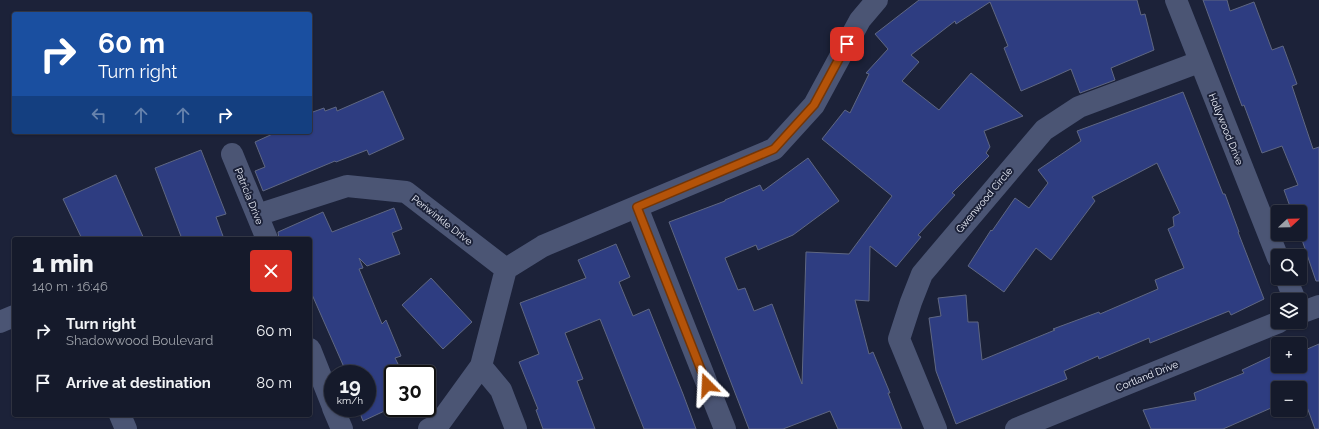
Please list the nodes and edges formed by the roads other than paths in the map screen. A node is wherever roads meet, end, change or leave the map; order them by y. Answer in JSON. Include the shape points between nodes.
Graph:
{"nodes":[{"id":1,"x":877,"y":0,"type":"edge"},
{"id":2,"x":1176,"y":0,"type":"edge"},
{"id":3,"x":1199,"y":62,"type":"junction"},
{"id":4,"x":232,"y":154,"type":"dead end"},
{"id":5,"x":637,"y":207,"type":"junction"},
{"id":6,"x":257,"y":215,"type":"junction"},
{"id":7,"x":266,"y":237,"type":"edge"},
{"id":8,"x":1274,"y":249,"type":"edge"},
{"id":9,"x":506,"y":269,"type":"junction"},
{"id":10,"x":1319,"y":306,"type":"edge"},
{"id":11,"x":1307,"y":310,"type":"edge"},
{"id":12,"x":12,"y":317,"type":"edge"},
{"id":13,"x":0,"y":322,"type":"edge"},
{"id":14,"x":1271,"y":325,"type":"edge"},
{"id":15,"x":312,"y":354,"type":"edge"},
{"id":16,"x":481,"y":366,"type":"junction"},
{"id":17,"x":324,"y":384,"type":"edge"},
{"id":18,"x":121,"y":417,"type":"edge"},
{"id":19,"x":337,"y":417,"type":"edge"},
{"id":20,"x":126,"y":429,"type":"edge"},
{"id":21,"x":342,"y":429,"type":"edge"},
{"id":22,"x":429,"y":429,"type":"edge"},
{"id":23,"x":516,"y":429,"type":"edge"},
{"id":24,"x":725,"y":429,"type":"edge"},
{"id":25,"x":936,"y":429,"type":"edge"},
{"id":26,"x":1016,"y":429,"type":"edge"}],
"edges":[{"from":1,"to":5,"type":"street","via":[[860,20],[814,105],[774,149]]},
{"from":2,"to":3,"type":"street","name":"Hollywood Drive"},
{"from":3,"to":8,"type":"street","name":"Hollywood Drive"},
{"from":3,"to":25,"type":"street","name":"Gwenwood Circle","via":[[1079,107],[1044,130],[922,274],[899,339]]},
{"from":4,"to":6,"type":"street","name":"Patricia Drive"},
{"from":5,"to":9,"type":"street","via":[[543,246]]},
{"from":5,"to":24,"type":"street"},
{"from":6,"to":7,"type":"street","name":"Patricia Drive"},
{"from":6,"to":9,"type":"street","name":"Periwinkle Drive","via":[[347,186],[406,192]]},
{"from":9,"to":16,"type":"street"},
{"from":10,"to":11,"type":"street"},
{"from":12,"to":13,"type":"street"},
{"from":14,"to":26,"type":"street","name":"Cortland Drive"},
{"from":15,"to":17,"type":"street"},
{"from":16,"to":22,"type":"street","via":[[439,424]]},
{"from":16,"to":23,"type":"street","via":[[501,390]]},
{"from":18,"to":20,"type":"street"},
{"from":19,"to":21,"type":"street"}]}
